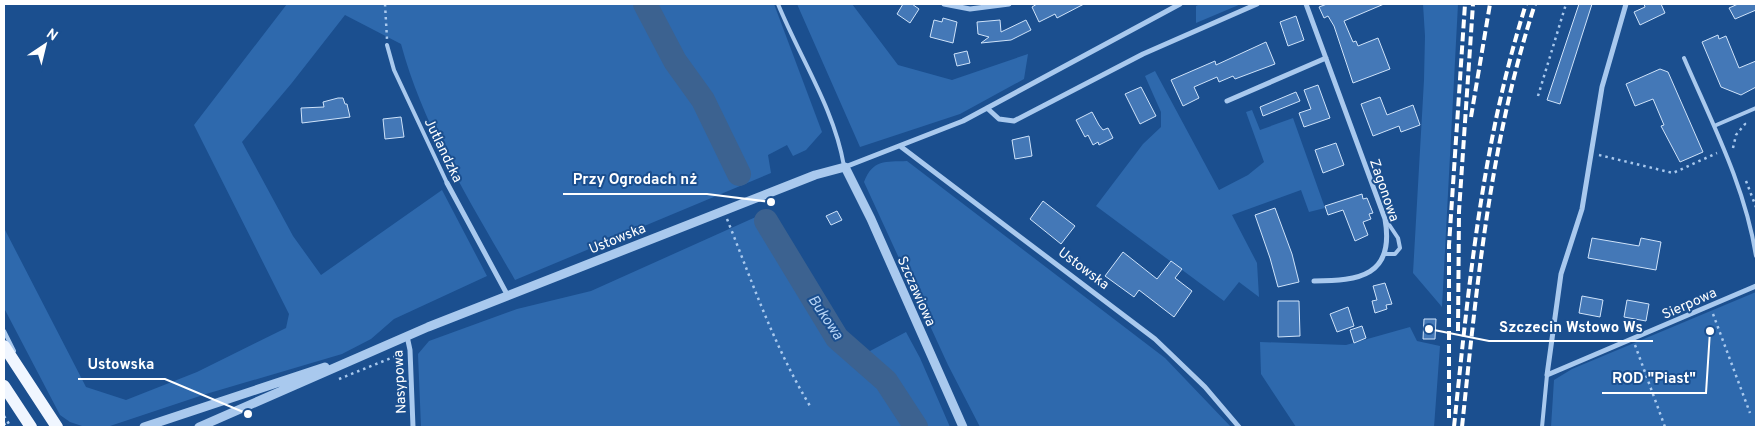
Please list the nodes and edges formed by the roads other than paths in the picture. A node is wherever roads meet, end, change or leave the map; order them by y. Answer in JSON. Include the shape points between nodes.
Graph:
{"nodes":[{"id":1,"x":778,"y":4,"type":"edge"},
{"id":2,"x":944,"y":4,"type":"edge"},
{"id":3,"x":1009,"y":4,"type":"edge"},
{"id":4,"x":1180,"y":4,"type":"edge"},
{"id":5,"x":1257,"y":4,"type":"edge"},
{"id":6,"x":1306,"y":4,"type":"edge"},
{"id":7,"x":1626,"y":4,"type":"edge"},
{"id":8,"x":388,"y":45,"type":"road end"},
{"id":9,"x":1326,"y":58,"type":"junction"},
{"id":10,"x":1684,"y":58,"type":"dead end"},
{"id":11,"x":1228,"y":101,"type":"dead end"},
{"id":12,"x":987,"y":108,"type":"junction"},
{"id":13,"x":1756,"y":108,"type":"edge"},
{"id":14,"x":1714,"y":126,"type":"junction"},
{"id":15,"x":900,"y":146,"type":"junction"},
{"id":16,"x":844,"y":167,"type":"junction"},
{"id":17,"x":447,"y":183,"type":"joint"},
{"id":18,"x":1386,"y":219,"type":"junction"},
{"id":19,"x":1384,"y":254,"type":"junction"},
{"id":20,"x":1756,"y":256,"type":"edge"},
{"id":21,"x":1314,"y":281,"type":"dead end"},
{"id":22,"x":1756,"y":286,"type":"edge"},
{"id":23,"x":508,"y":297,"type":"junction"},
{"id":24,"x":4,"y":331,"type":"edge"},
{"id":25,"x":407,"y":336,"type":"junction"},
{"id":26,"x":4,"y":346,"type":"edge"},
{"id":27,"x":346,"y":361,"type":"junction"},
{"id":28,"x":1547,"y":374,"type":"junction"},
{"id":29,"x":4,"y":386,"type":"edge"},
{"id":30,"x":45,"y":409,"type":"junction"},
{"id":31,"x":30,"y":426,"type":"edge"},
{"id":32,"x":57,"y":427,"type":"edge"},
{"id":33,"x":64,"y":427,"type":"edge"},
{"id":34,"x":144,"y":427,"type":"edge"},
{"id":35,"x":199,"y":427,"type":"edge"},
{"id":36,"x":413,"y":427,"type":"edge"},
{"id":37,"x":963,"y":427,"type":"edge"},
{"id":38,"x":1239,"y":427,"type":"edge"},
{"id":39,"x":1542,"y":427,"type":"edge"}],
"edges":[{"from":1,"to":16,"type":"lane","via":[[814,78],[841,146]]},
{"from":2,"to":3,"type":"street","via":[[970,9]]},
{"from":4,"to":12,"type":"street","name":"Ustowska"},
{"from":5,"to":12,"type":"street","via":[[1143,54],[1014,121],[999,119]]},
{"from":6,"to":9,"type":"street","name":"Zagonowa"},
{"from":7,"to":28,"type":"street","via":[[1606,68],[1582,208],[1561,274]]},
{"from":8,"to":17,"type":"lane","name":"Jutlandzka","via":[[397,77]]},
{"from":9,"to":11,"type":"street"},
{"from":9,"to":18,"type":"street","name":"Zagonowa"},
{"from":10,"to":14,"type":"lane"},
{"from":12,"to":15,"type":"street","name":"Ustowska"},
{"from":13,"to":14,"type":"lane"},
{"from":14,"to":20,"type":"lane","via":[[1746,206]]},
{"from":15,"to":16,"type":"street","name":"Ustowska"},
{"from":15,"to":38,"type":"street","name":"Ustowska","via":[[1155,339],[1205,387]]},
{"from":16,"to":23,"type":"street","name":"Ustowska","via":[[815,175]]},
{"from":16,"to":37,"type":"street","name":"Szczawiowa","via":[[871,219]]},
{"from":17,"to":23,"type":"street","name":"Jutlandzka"},
{"from":18,"to":19,"type":"street","name":"Zagonowa","via":[[1388,238]]},
{"from":18,"to":19,"type":"lane","via":[[1398,238],[1400,248],[1395,254]]},
{"from":19,"to":21,"type":"street","via":[[1377,267],[1362,277]]},
{"from":22,"to":28,"type":"street","name":"Sierpowa"},
{"from":23,"to":25,"type":"street","name":"Ustowska"},
{"from":24,"to":30,"type":"lane"},
{"from":25,"to":27,"type":"street","name":"Ustowska"},
{"from":25,"to":36,"type":"street","name":"Nasypowa"},
{"from":26,"to":30,"type":"main road"},
{"from":27,"to":34,"type":"street","name":"Ustowska"},
{"from":27,"to":35,"type":"street","name":"Ustowska"},
{"from":28,"to":39,"type":"lane"},
{"from":29,"to":31,"type":"main road"},
{"from":30,"to":32,"type":"main road"},
{"from":30,"to":33,"type":"street"}]}
